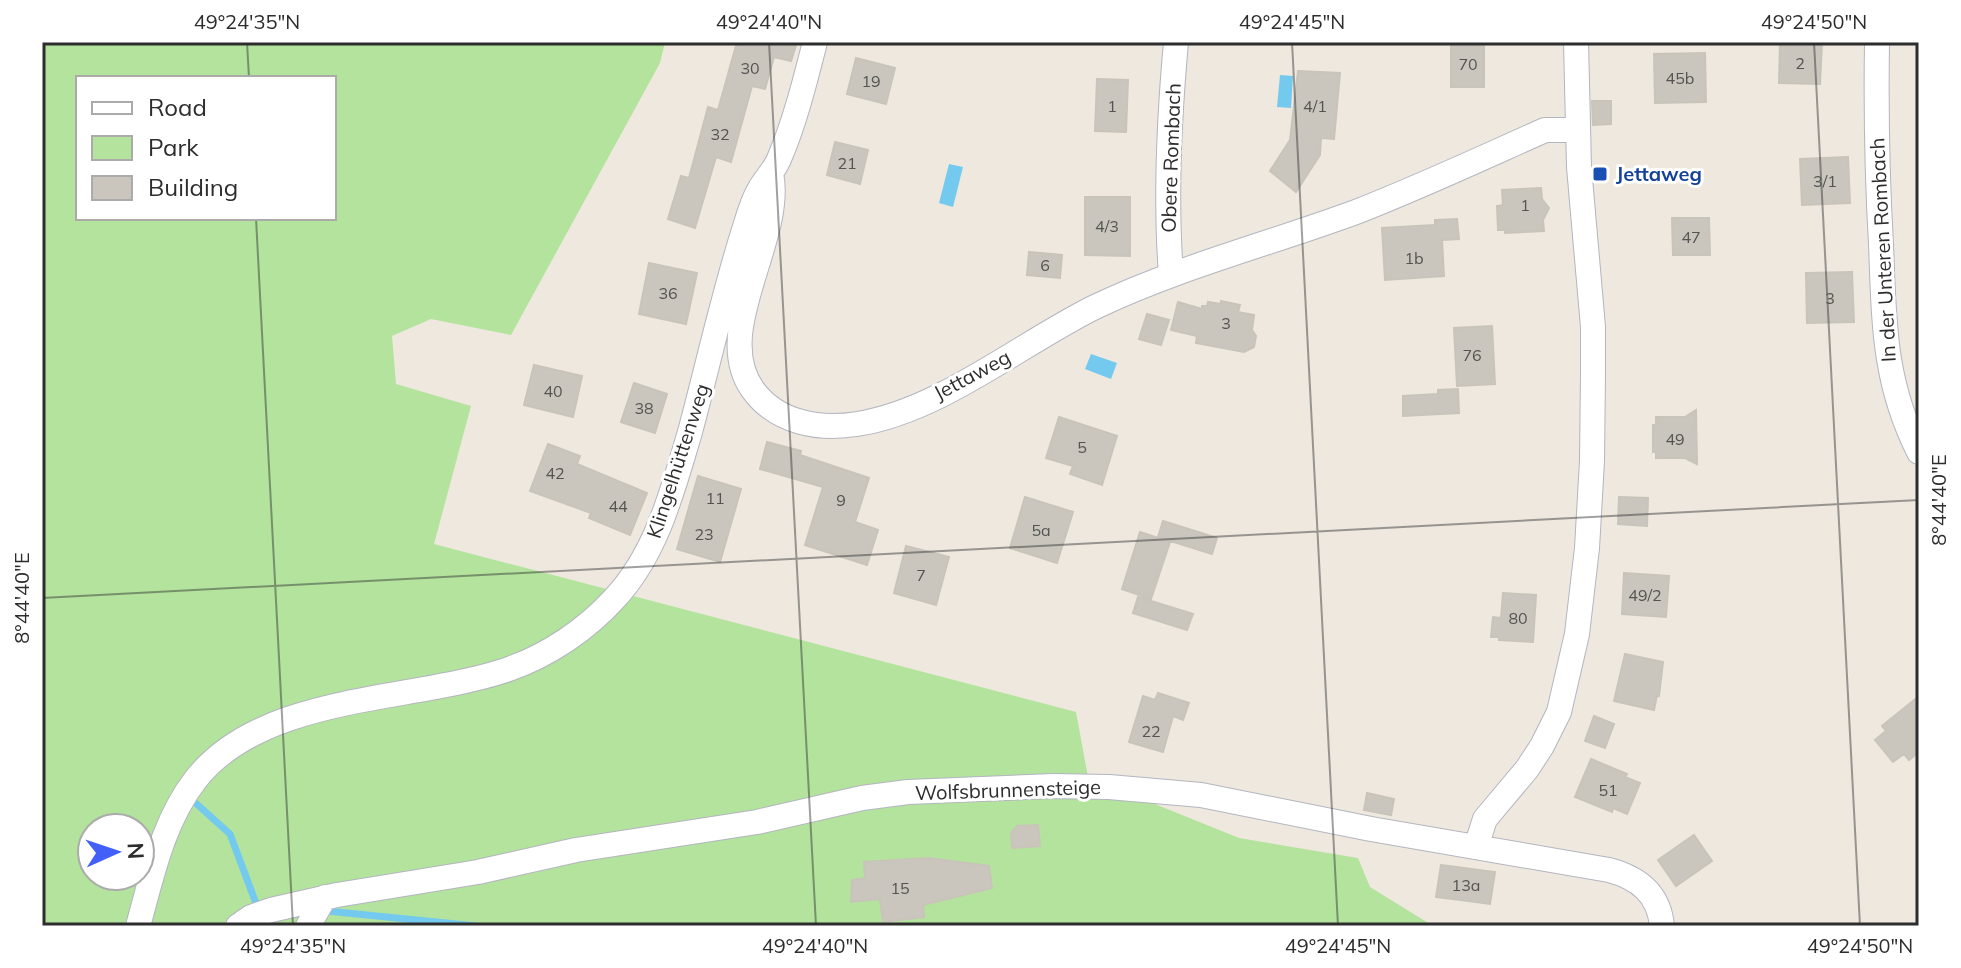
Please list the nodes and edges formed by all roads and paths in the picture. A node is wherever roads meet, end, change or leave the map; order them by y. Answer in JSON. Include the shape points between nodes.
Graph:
{"nodes":[{"id":1,"x":815,"y":42,"type":"edge"},
{"id":2,"x":1176,"y":42,"type":"edge"},
{"id":3,"x":1576,"y":42,"type":"edge"},
{"id":4,"x":1877,"y":42,"type":"edge"},
{"id":5,"x":1577,"y":130,"type":"junction"},
{"id":6,"x":771,"y":173,"type":"junction"},
{"id":7,"x":1171,"y":274,"type":"junction"},
{"id":8,"x":1919,"y":452,"type":"edge"},
{"id":9,"x":1476,"y":847,"type":"junction"},
{"id":10,"x":325,"y":897,"type":"junction"},
{"id":11,"x":138,"y":926,"type":"edge"},
{"id":12,"x":238,"y":926,"type":"edge"},
{"id":13,"x":308,"y":926,"type":"edge"},
{"id":14,"x":1662,"y":926,"type":"edge"}],
"edges":[{"from":1,"to":6,"type":"street","name":"Klingelhüttenweg"},
{"from":2,"to":7,"type":"street","name":"Obere Rombach","via":[[1168,216]]},
{"from":3,"to":5,"type":"street"},
{"from":4,"to":8,"type":"street","name":"In der Unteren Rombach","via":[[1876,156],[1885,341],[1896,399]]},
{"from":5,"to":7,"type":"street","name":"Jettaweg","via":[[1545,130],[1355,212]]},
{"from":5,"to":9,"type":"street","via":[[1593,359],[1591,475],[1577,634],[1559,712],[1527,769],[1485,819]]},
{"from":6,"to":7,"type":"street","name":"Jettaweg","via":[[774,201],[741,330],[742,363],[765,403],[810,425],[854,425],[891,415],[969,380],[1093,308]]},
{"from":6,"to":11,"type":"street","name":"Klingelhüttenweg","via":[[757,192],[743,234],[674,486],[651,544],[625,586],[585,626],[524,663],[305,714],[225,752],[197,776],[175,812]]},
{"from":9,"to":10,"type":"street","name":"Wolfsbrunnensteige","via":[[1201,795],[1053,786],[875,796],[757,822]]},
{"from":9,"to":14,"type":"street","name":"Wolfsbrunnensteige","via":[[1624,874],[1650,893]]},
{"from":10,"to":12,"type":"street","via":[[271,910]]},
{"from":10,"to":13,"type":"street"}]}
